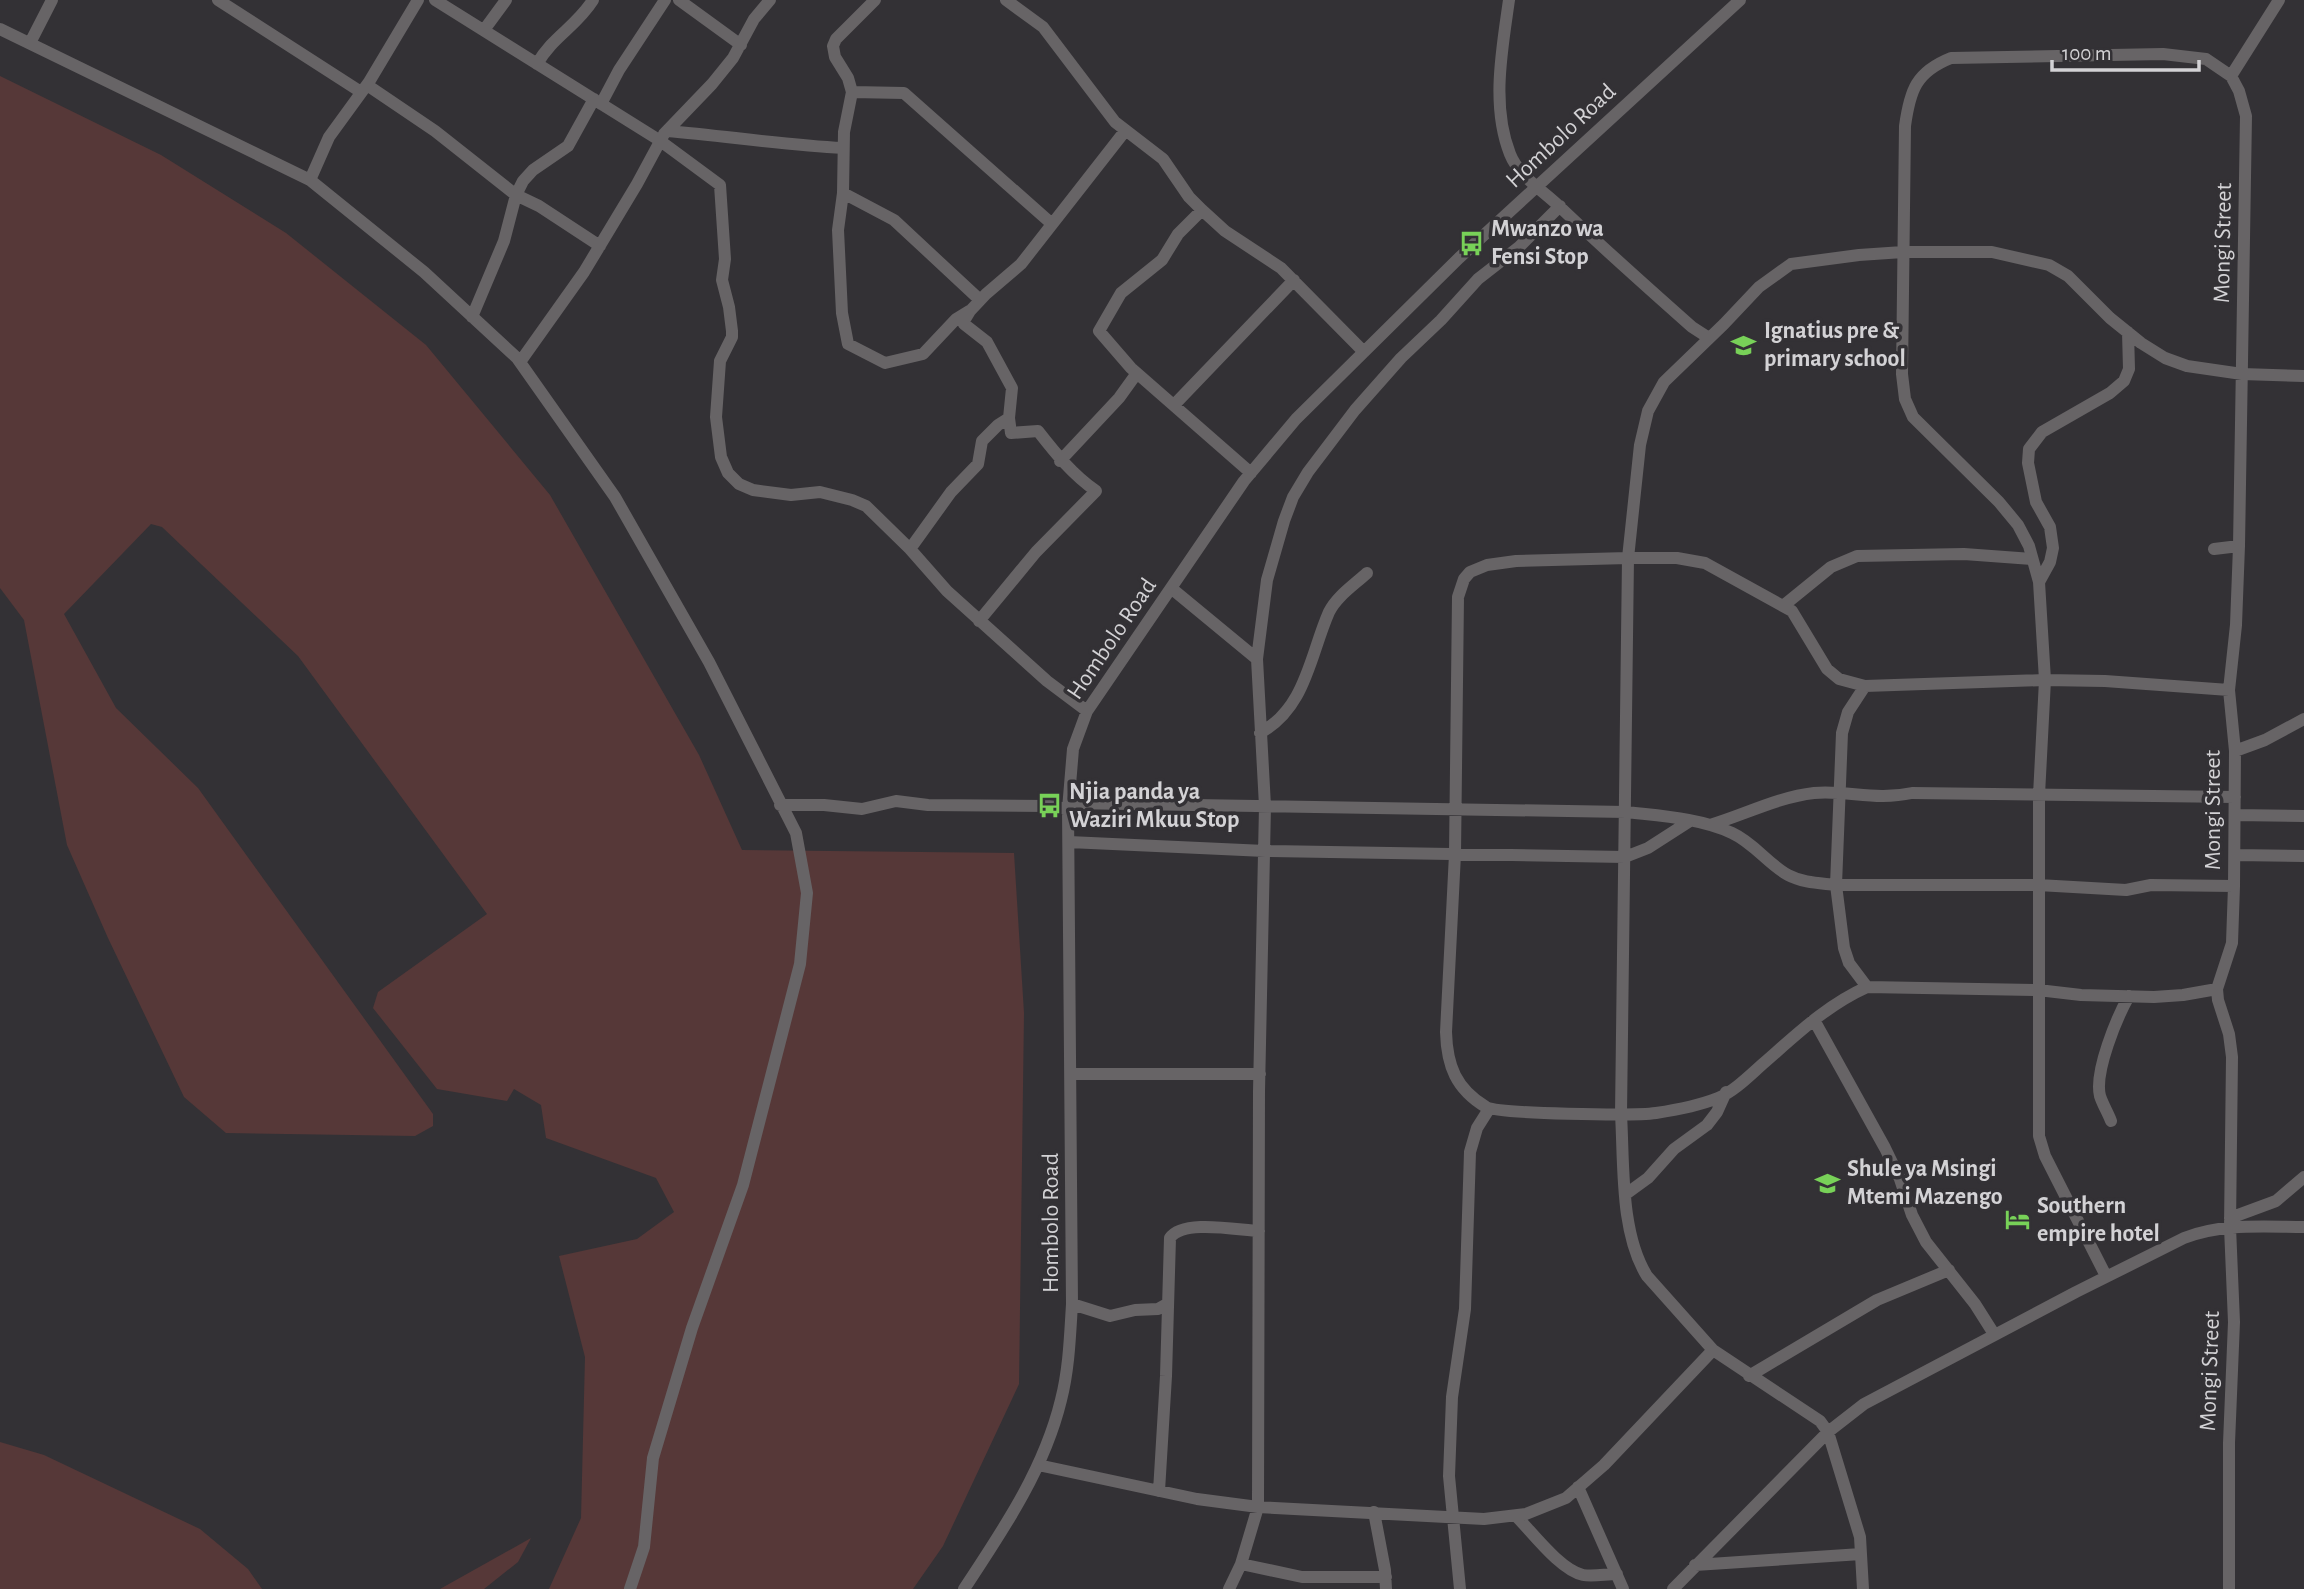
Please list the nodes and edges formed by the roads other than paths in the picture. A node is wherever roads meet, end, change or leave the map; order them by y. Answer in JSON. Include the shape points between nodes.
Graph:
{"nodes":[{"id":1,"x":52,"y":0,"type":"edge"},
{"id":2,"x":218,"y":0,"type":"edge"},
{"id":3,"x":418,"y":0,"type":"edge"},
{"id":4,"x":435,"y":0,"type":"edge"},
{"id":5,"x":506,"y":0,"type":"edge"},
{"id":6,"x":593,"y":0,"type":"edge"},
{"id":7,"x":665,"y":0,"type":"edge"},
{"id":8,"x":679,"y":0,"type":"edge"},
{"id":9,"x":770,"y":0,"type":"edge"},
{"id":10,"x":1006,"y":0,"type":"edge"},
{"id":11,"x":1509,"y":0,"type":"edge"},
{"id":12,"x":1740,"y":0,"type":"edge"},
{"id":13,"x":2279,"y":0,"type":"edge"},
{"id":14,"x":869,"y":3,"type":"edge"},
{"id":15,"x":0,"y":29,"type":"edge"},
{"id":16,"x":484,"y":30,"type":"junction"},
{"id":17,"x":30,"y":43,"type":"junction"},
{"id":18,"x":741,"y":45,"type":"junction"},
{"id":19,"x":537,"y":64,"type":"junction"},
{"id":20,"x":2231,"y":76,"type":"junction"},
{"id":21,"x":364,"y":89,"type":"junction"},
{"id":22,"x":852,"y":92,"type":"junction"},
{"id":23,"x":598,"y":102,"type":"junction"},
{"id":24,"x":1125,"y":131,"type":"junction"},
{"id":25,"x":663,"y":136,"type":"junction"},
{"id":26,"x":843,"y":148,"type":"junction"},
{"id":27,"x":310,"y":180,"type":"junction"},
{"id":28,"x":1537,"y":187,"type":"junction"},
{"id":29,"x":843,"y":193,"type":"junction"},
{"id":30,"x":516,"y":195,"type":"junction"},
{"id":31,"x":1560,"y":206,"type":"junction"},
{"id":32,"x":1202,"y":210,"type":"junction"},
{"id":33,"x":1052,"y":223,"type":"junction"},
{"id":34,"x":600,"y":246,"type":"junction"},
{"id":35,"x":1903,"y":252,"type":"junction"},
{"id":36,"x":1294,"y":280,"type":"junction"},
{"id":37,"x":980,"y":300,"type":"junction"},
{"id":38,"x":970,"y":311,"type":"junction"},
{"id":39,"x":472,"y":317,"type":"junction"},
{"id":40,"x":2128,"y":332,"type":"junction"},
{"id":41,"x":1709,"y":338,"type":"junction"},
{"id":42,"x":1364,"y":352,"type":"junction"},
{"id":43,"x":520,"y":362,"type":"junction"},
{"id":44,"x":1137,"y":373,"type":"junction"},
{"id":45,"x":2242,"y":374,"type":"junction"},
{"id":46,"x":2304,"y":376,"type":"edge"},
{"id":47,"x":1174,"y":405,"type":"junction"},
{"id":48,"x":1009,"y":418,"type":"junction"},
{"id":49,"x":1060,"y":461,"type":"junction"},
{"id":50,"x":1251,"y":473,"type":"junction"},
{"id":51,"x":2239,"y":546,"type":"junction"},
{"id":52,"x":2214,"y":549,"type":"dead end"},
{"id":53,"x":910,"y":550,"type":"junction"},
{"id":54,"x":1628,"y":558,"type":"junction"},
{"id":55,"x":2032,"y":559,"type":"junction"},
{"id":56,"x":1367,"y":573,"type":"dead end"},
{"id":57,"x":2039,"y":582,"type":"junction"},
{"id":58,"x":1171,"y":588,"type":"junction"},
{"id":59,"x":1783,"y":606,"type":"junction"},
{"id":60,"x":979,"y":621,"type":"junction"},
{"id":61,"x":1257,"y":659,"type":"junction"},
{"id":62,"x":2045,"y":680,"type":"junction"},
{"id":63,"x":1865,"y":685,"type":"junction"},
{"id":64,"x":2229,"y":690,"type":"junction"},
{"id":65,"x":1087,"y":711,"type":"junction"},
{"id":66,"x":2304,"y":719,"type":"edge"},
{"id":67,"x":1261,"y":733,"type":"junction"},
{"id":68,"x":2235,"y":751,"type":"junction"},
{"id":69,"x":1839,"y":792,"type":"junction"},
{"id":70,"x":2039,"y":795,"type":"junction"},
{"id":71,"x":2235,"y":797,"type":"junction"},
{"id":72,"x":780,"y":805,"type":"junction"},
{"id":73,"x":1069,"y":806,"type":"junction"},
{"id":74,"x":1265,"y":806,"type":"junction"},
{"id":75,"x":1455,"y":809,"type":"junction"},
{"id":76,"x":1626,"y":812,"type":"junction"},
{"id":77,"x":2235,"y":815,"type":"junction"},
{"id":78,"x":2304,"y":816,"type":"edge"},
{"id":79,"x":1690,"y":821,"type":"junction"},
{"id":80,"x":1709,"y":826,"type":"junction"},
{"id":81,"x":1069,"y":842,"type":"junction"},
{"id":82,"x":1265,"y":851,"type":"junction"},
{"id":83,"x":1455,"y":854,"type":"junction"},
{"id":84,"x":2235,"y":855,"type":"junction"},
{"id":85,"x":2304,"y":856,"type":"edge"},
{"id":86,"x":1625,"y":858,"type":"junction"},
{"id":87,"x":1836,"y":885,"type":"junction"},
{"id":88,"x":2038,"y":885,"type":"junction"},
{"id":89,"x":2234,"y":886,"type":"junction"},
{"id":90,"x":1867,"y":987,"type":"junction"},
{"id":91,"x":2217,"y":989,"type":"junction"},
{"id":92,"x":2038,"y":990,"type":"junction"},
{"id":93,"x":2129,"y":996,"type":"junction"},
{"id":94,"x":1814,"y":1020,"type":"junction"},
{"id":95,"x":1071,"y":1074,"type":"junction"},
{"id":96,"x":1259,"y":1074,"type":"junction"},
{"id":97,"x":1726,"y":1092,"type":"junction"},
{"id":98,"x":1489,"y":1109,"type":"junction"},
{"id":99,"x":1621,"y":1114,"type":"junction"},
{"id":100,"x":2111,"y":1121,"type":"dead end"},
{"id":101,"x":2304,"y":1177,"type":"edge"},
{"id":102,"x":1626,"y":1194,"type":"junction"},
{"id":103,"x":2230,"y":1223,"type":"junction"},
{"id":104,"x":2304,"y":1227,"type":"edge"},
{"id":105,"x":1259,"y":1231,"type":"junction"},
{"id":106,"x":1949,"y":1270,"type":"junction"},
{"id":107,"x":2106,"y":1276,"type":"junction"},
{"id":108,"x":1072,"y":1304,"type":"junction"},
{"id":109,"x":1167,"y":1304,"type":"junction"},
{"id":110,"x":1994,"y":1335,"type":"junction"},
{"id":111,"x":1713,"y":1350,"type":"junction"},
{"id":112,"x":1749,"y":1376,"type":"junction"},
{"id":113,"x":1828,"y":1432,"type":"junction"},
{"id":114,"x":1038,"y":1465,"type":"junction"},
{"id":115,"x":1578,"y":1487,"type":"junction"},
{"id":116,"x":1160,"y":1491,"type":"junction"},
{"id":117,"x":1258,"y":1507,"type":"junction"},
{"id":118,"x":1374,"y":1512,"type":"junction"},
{"id":119,"x":1516,"y":1516,"type":"junction"},
{"id":120,"x":1455,"y":1518,"type":"junction"},
{"id":121,"x":1861,"y":1554,"type":"junction"},
{"id":122,"x":1241,"y":1564,"type":"junction"},
{"id":123,"x":1695,"y":1565,"type":"junction"},
{"id":124,"x":1616,"y":1574,"type":"junction"},
{"id":125,"x":1386,"y":1583,"type":"edge"},
{"id":126,"x":631,"y":1589,"type":"edge"},
{"id":127,"x":964,"y":1589,"type":"edge"},
{"id":128,"x":1229,"y":1589,"type":"edge"},
{"id":129,"x":1460,"y":1589,"type":"edge"},
{"id":130,"x":1623,"y":1589,"type":"edge"},
{"id":131,"x":1673,"y":1589,"type":"edge"},
{"id":132,"x":1863,"y":1589,"type":"edge"},
{"id":133,"x":2230,"y":1589,"type":"edge"}],
"edges":[{"from":1,"to":17,"type":"street"},
{"from":2,"to":21,"type":"street"},
{"from":3,"to":21,"type":"street"},
{"from":4,"to":16,"type":"street"},
{"from":5,"to":16,"type":"street"},
{"from":6,"to":19,"type":"street","via":[[572,28],[547,46]]},
{"from":7,"to":23,"type":"street"},
{"from":8,"to":18,"type":"street"},
{"from":9,"to":18,"type":"street"},
{"from":10,"to":24,"type":"street","via":[[1043,27]]},
{"from":11,"to":28,"type":"street","via":[[1500,66],[1501,119],[1511,157]]},
{"from":12,"to":28,"type":"street","name":"Hombolo Road"},
{"from":13,"to":20,"type":"street"},
{"from":14,"to":22,"type":"street","via":[[834,46]]},
{"from":15,"to":17,"type":"street"},
{"from":16,"to":19,"type":"street"},
{"from":17,"to":27,"type":"street"},
{"from":18,"to":25,"type":"street"},
{"from":19,"to":23,"type":"street"},
{"from":20,"to":35,"type":"street","via":[[2206,59],[2163,54],[1980,56],[1951,58],[1931,66],[1908,104]]},
{"from":20,"to":45,"type":"street","name":"Mongi Street","via":[[2246,117]]},
{"from":21,"to":27,"type":"street","via":[[329,136]]},
{"from":21,"to":30,"type":"street","via":[[435,131]]},
{"from":22,"to":26,"type":"street"},
{"from":22,"to":33,"type":"street","via":[[904,93]]},
{"from":23,"to":25,"type":"street"},
{"from":23,"to":30,"type":"street","via":[[568,146],[526,176]]},
{"from":24,"to":32,"type":"street","via":[[1163,159]]},
{"from":24,"to":33,"type":"street"},
{"from":25,"to":26,"type":"street","via":[[733,136]]},
{"from":25,"to":34,"type":"street"},
{"from":25,"to":53,"type":"street","via":[[720,185],[722,280],[732,331],[719,368],[716,417],[728,473],[753,489],[791,495],[820,492],[852,500],[866,506]]},
{"from":26,"to":29,"type":"street"},
{"from":27,"to":39,"type":"street"},
{"from":28,"to":31,"type":"street"},
{"from":28,"to":42,"type":"street","name":"Hombolo Road"},
{"from":29,"to":37,"type":"street","via":[[894,220]]},
{"from":29,"to":38,"type":"street","via":[[838,230],[848,344],[885,363],[923,354],[956,319]]},
{"from":30,"to":34,"type":"street"},
{"from":30,"to":39,"type":"street","via":[[504,241]]},
{"from":31,"to":41,"type":"street","via":[[1604,250]]},
{"from":31,"to":61,"type":"street","via":[[1478,279],[1401,359],[1354,410],[1307,472],[1283,521],[1267,580]]},
{"from":32,"to":36,"type":"street"},
{"from":32,"to":44,"type":"street","via":[[1178,234],[1162,260],[1121,293],[1100,331]]},
{"from":33,"to":37,"type":"street","via":[[1021,264]]},
{"from":34,"to":43,"type":"street"},
{"from":35,"to":40,"type":"street","via":[[1992,252],[2049,265],[2068,276]]},
{"from":35,"to":41,"type":"street","via":[[1791,264],[1759,287]]},
{"from":35,"to":55,"type":"street","via":[[1905,399],[1913,417],[2018,525]]},
{"from":36,"to":42,"type":"street"},
{"from":36,"to":47,"type":"street"},
{"from":37,"to":38,"type":"street"},
{"from":38,"to":48,"type":"street","via":[[964,324],[987,342],[1012,388]]},
{"from":39,"to":43,"type":"street"},
{"from":40,"to":45,"type":"street","via":[[2176,362]]},
{"from":40,"to":57,"type":"street","via":[[2129,369],[2124,380],[2042,432],[2029,449],[2036,502],[2052,538],[2050,562]]},
{"from":41,"to":54,"type":"street","via":[[1664,382],[1648,411]]},
{"from":42,"to":50,"type":"street","name":"Hombolo Road","via":[[1296,419]]},
{"from":43,"to":72,"type":"street","via":[[615,497],[709,662]]},
{"from":44,"to":47,"type":"street"},
{"from":44,"to":49,"type":"street"},
{"from":45,"to":46,"type":"street"},
{"from":45,"to":51,"type":"street","name":"Mongi Street"},
{"from":47,"to":50,"type":"street"},
{"from":48,"to":49,"type":"street","via":[[1011,433],[1038,431]]},
{"from":48,"to":53,"type":"street","via":[[982,441],[978,464],[951,492]]},
{"from":49,"to":60,"type":"street","via":[[1096,491],[1036,552]]},
{"from":50,"to":58,"type":"street","name":"Hombolo Road"},
{"from":51,"to":52,"type":"street"},
{"from":51,"to":64,"type":"street","name":"Mongi Street"},
{"from":53,"to":60,"type":"street"},
{"from":54,"to":59,"type":"street","via":[[1704,563]]},
{"from":54,"to":75,"type":"street","via":[[1516,561],[1487,565],[1464,579],[1458,597]]},
{"from":54,"to":76,"type":"street"},
{"from":55,"to":57,"type":"street"},
{"from":55,"to":59,"type":"street","via":[[1964,554],[1857,556],[1830,567]]},
{"from":56,"to":67,"type":"street","via":[[1337,599],[1295,700]]},
{"from":57,"to":62,"type":"street"},
{"from":58,"to":61,"type":"street"},
{"from":58,"to":65,"type":"street","name":"Hombolo Road"},
{"from":59,"to":63,"type":"street","via":[[1799,620],[1828,669],[1839,679]]},
{"from":60,"to":65,"type":"street"},
{"from":61,"to":67,"type":"street"},
{"from":62,"to":63,"type":"street"},
{"from":62,"to":64,"type":"street"},
{"from":62,"to":70,"type":"street"},
{"from":63,"to":69,"type":"street","via":[[1848,712],[1842,733]]},
{"from":64,"to":68,"type":"street","name":"Mongi Street"},
{"from":65,"to":73,"type":"street","name":"Hombolo Road","via":[[1073,749]]},
{"from":66,"to":68,"type":"street"},
{"from":67,"to":74,"type":"street"},
{"from":68,"to":71,"type":"street","name":"Mongi Street"},
{"from":69,"to":70,"type":"street","via":[[1894,797],[1912,793]]},
{"from":69,"to":80,"type":"street","via":[[1796,796]]},
{"from":69,"to":87,"type":"street"},
{"from":70,"to":71,"type":"street"},
{"from":70,"to":88,"type":"street"},
{"from":71,"to":77,"type":"street","name":"Mongi Street"},
{"from":72,"to":73,"type":"street","via":[[862,809],[896,801]]},
{"from":72,"to":126,"type":"street","via":[[796,833],[807,893],[800,964],[743,1185],[692,1328],[653,1458],[644,1548]]},
{"from":73,"to":74,"type":"street"},
{"from":73,"to":81,"type":"street","name":"Hombolo Road"},
{"from":74,"to":75,"type":"street"},
{"from":74,"to":82,"type":"street"},
{"from":75,"to":76,"type":"street"},
{"from":75,"to":83,"type":"street"},
{"from":76,"to":79,"type":"street"},
{"from":76,"to":86,"type":"street"},
{"from":77,"to":78,"type":"street"},
{"from":77,"to":84,"type":"street","name":"Mongi Street"},
{"from":79,"to":80,"type":"street"},
{"from":79,"to":86,"type":"street"},
{"from":80,"to":87,"type":"street","via":[[1736,834],[1789,876]]},
{"from":81,"to":82,"type":"street"},
{"from":81,"to":95,"type":"street","name":"Hombolo Road"},
{"from":82,"to":83,"type":"street"},
{"from":82,"to":96,"type":"street"},
{"from":83,"to":86,"type":"street"},
{"from":83,"to":98,"type":"street","via":[[1447,1053],[1453,1077]]},
{"from":84,"to":85,"type":"street"},
{"from":84,"to":89,"type":"street","name":"Mongi Street"},
{"from":86,"to":99,"type":"street"},
{"from":87,"to":88,"type":"street"},
{"from":87,"to":90,"type":"street","via":[[1844,948]]},
{"from":88,"to":89,"type":"street","via":[[2126,890],[2151,885]]},
{"from":88,"to":92,"type":"street"},
{"from":89,"to":91,"type":"street","name":"Mongi Street","via":[[2230,952]]},
{"from":90,"to":92,"type":"street"},
{"from":90,"to":94,"type":"street"},
{"from":91,"to":93,"type":"street"},
{"from":91,"to":103,"type":"street","name":"Mongi Street","via":[[2232,1058]]},
{"from":92,"to":93,"type":"street"},
{"from":92,"to":107,"type":"street","via":[[2039,1136]]},
{"from":93,"to":100,"type":"street","via":[[2117,1017],[2100,1081]]},
{"from":94,"to":97,"type":"street"},
{"from":94,"to":106,"type":"street","via":[[1885,1148],[1926,1242]]},
{"from":95,"to":96,"type":"street"},
{"from":95,"to":108,"type":"street","name":"Hombolo Road"},
{"from":96,"to":105,"type":"street"},
{"from":97,"to":99,"type":"street","via":[[1664,1111]]},
{"from":97,"to":102,"type":"street","via":[[1707,1125]]},
{"from":98,"to":99,"type":"street"},
{"from":98,"to":120,"type":"street","via":[[1473,1139],[1469,1165],[1465,1309],[1451,1408],[1449,1476]]},
{"from":99,"to":102,"type":"street"},
{"from":101,"to":103,"type":"street","via":[[2276,1201]]},
{"from":102,"to":111,"type":"street","via":[[1640,1265]]},
{"from":103,"to":104,"type":"street"},
{"from":103,"to":107,"type":"street","via":[[2197,1232]]},
{"from":103,"to":133,"type":"street","name":"Mongi Street","via":[[2234,1322]]},
{"from":105,"to":109,"type":"street","via":[[1202,1227],[1174,1233],[1168,1251]]},
{"from":105,"to":117,"type":"street"},
{"from":106,"to":110,"type":"street"},
{"from":106,"to":112,"type":"street","via":[[1877,1300]]},
{"from":107,"to":110,"type":"street"},
{"from":108,"to":109,"type":"street","via":[[1110,1316]]},
{"from":108,"to":114,"type":"street","name":"Hombolo Road","via":[[1061,1400]]},
{"from":109,"to":116,"type":"street"},
{"from":110,"to":113,"type":"street","via":[[1864,1404]]},
{"from":111,"to":112,"type":"street"},
{"from":111,"to":115,"type":"street"},
{"from":112,"to":113,"type":"street","via":[[1814,1417]]},
{"from":113,"to":121,"type":"street"},
{"from":113,"to":123,"type":"street"},
{"from":114,"to":116,"type":"street"},
{"from":114,"to":127,"type":"street","name":"Hombolo Road"},
{"from":115,"to":119,"type":"street","via":[[1566,1498]]},
{"from":115,"to":124,"type":"street"},
{"from":116,"to":117,"type":"street"},
{"from":117,"to":118,"type":"street"},
{"from":117,"to":122,"type":"street"},
{"from":118,"to":120,"type":"street"},
{"from":118,"to":125,"type":"street"},
{"from":119,"to":120,"type":"street"},
{"from":119,"to":124,"type":"street","via":[[1573,1571]]},
{"from":120,"to":129,"type":"street"},
{"from":121,"to":123,"type":"street"},
{"from":121,"to":132,"type":"street"},
{"from":122,"to":125,"type":"street","via":[[1302,1577]]},
{"from":122,"to":128,"type":"street"},
{"from":123,"to":131,"type":"street"},
{"from":124,"to":130,"type":"street"}]}
